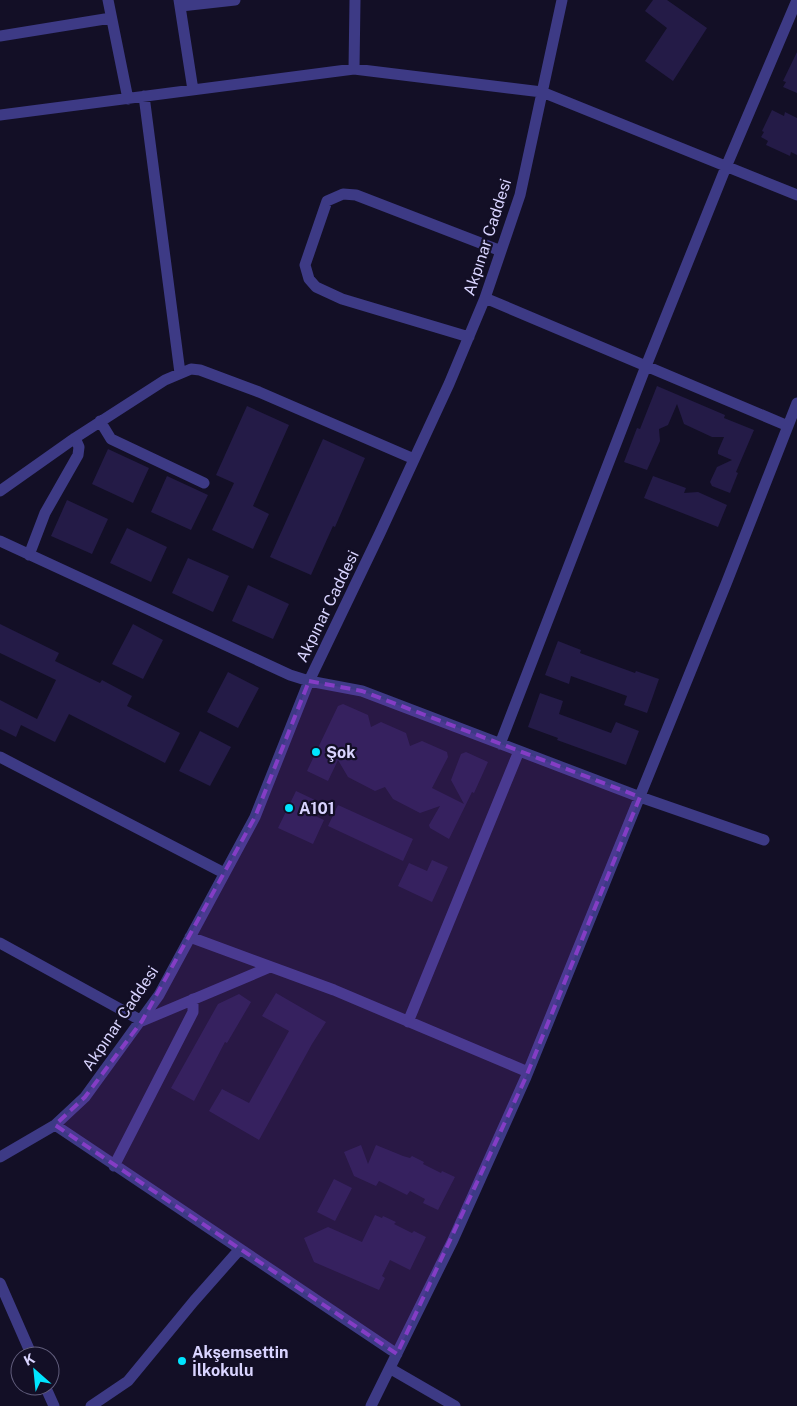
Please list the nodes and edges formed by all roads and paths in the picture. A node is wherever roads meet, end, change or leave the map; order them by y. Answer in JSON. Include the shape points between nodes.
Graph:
{"nodes":[{"id":1,"x":108,"y":0,"type":"edge"},
{"id":2,"x":235,"y":0,"type":"edge"},
{"id":3,"x":355,"y":0,"type":"edge"},
{"id":4,"x":562,"y":0,"type":"edge"},
{"id":5,"x":797,"y":0,"type":"edge"},
{"id":6,"x":180,"y":3,"type":"edge"},
{"id":7,"x":111,"y":18,"type":"junction"},
{"id":8,"x":0,"y":36,"type":"edge"},
{"id":9,"x":354,"y":69,"type":"junction"},
{"id":10,"x":193,"y":90,"type":"junction"},
{"id":11,"x":542,"y":92,"type":"junction"},
{"id":12,"x":144,"y":96,"type":"junction"},
{"id":13,"x":128,"y":98,"type":"junction"},
{"id":14,"x":0,"y":114,"type":"edge"},
{"id":15,"x":726,"y":167,"type":"junction"},
{"id":16,"x":797,"y":195,"type":"edge"},
{"id":17,"x":501,"y":250,"type":"junction"},
{"id":18,"x":485,"y":298,"type":"junction"},
{"id":19,"x":469,"y":337,"type":"junction"},
{"id":20,"x":646,"y":366,"type":"junction"},
{"id":21,"x":180,"y":372,"type":"junction"},
{"id":22,"x":797,"y":403,"type":"edge"},
{"id":23,"x":100,"y":421,"type":"junction"},
{"id":24,"x":788,"y":426,"type":"junction"},
{"id":25,"x":75,"y":438,"type":"junction"},
{"id":26,"x":414,"y":460,"type":"junction"},
{"id":27,"x":204,"y":483,"type":"dead end"},
{"id":28,"x":0,"y":491,"type":"edge"},
{"id":29,"x":0,"y":542,"type":"edge"},
{"id":30,"x":29,"y":555,"type":"junction"},
{"id":31,"x":309,"y":681,"type":"junction"},
{"id":32,"x":500,"y":744,"type":"junction"},
{"id":33,"x":519,"y":752,"type":"junction"},
{"id":34,"x":0,"y":756,"type":"edge"},
{"id":35,"x":640,"y":797,"type":"junction"},
{"id":36,"x":764,"y":840,"type":"dead end"},
{"id":37,"x":224,"y":873,"type":"junction"},
{"id":38,"x":190,"y":938,"type":"junction"},
{"id":39,"x":0,"y":944,"type":"edge"},
{"id":40,"x":270,"y":967,"type":"junction"},
{"id":41,"x":193,"y":999,"type":"junction"},
{"id":42,"x":142,"y":1021,"type":"junction"},
{"id":43,"x":408,"y":1022,"type":"junction"},
{"id":44,"x":528,"y":1072,"type":"junction"},
{"id":45,"x":55,"y":1125,"type":"junction"},
{"id":46,"x":0,"y":1157,"type":"edge"},
{"id":47,"x":114,"y":1166,"type":"junction"},
{"id":48,"x":240,"y":1249,"type":"junction"},
{"id":49,"x":0,"y":1283,"type":"edge"},
{"id":50,"x":28,"y":1346,"type":"edge"},
{"id":51,"x":398,"y":1354,"type":"junction"},
{"id":52,"x":390,"y":1369,"type":"junction"},
{"id":53,"x":91,"y":1406,"type":"edge"},
{"id":54,"x":371,"y":1406,"type":"edge"},
{"id":55,"x":455,"y":1406,"type":"edge"}],
"edges":[{"from":1,"to":7,"type":"street"},
{"from":2,"to":6,"type":"street"},
{"from":3,"to":9,"type":"street"},
{"from":4,"to":11,"type":"street","name":"Akpınar Caddesi"},
{"from":5,"to":15,"type":"street"},
{"from":6,"to":10,"type":"street"},
{"from":7,"to":8,"type":"street"},
{"from":7,"to":13,"type":"street"},
{"from":9,"to":10,"type":"street"},
{"from":9,"to":11,"type":"street"},
{"from":10,"to":12,"type":"street"},
{"from":11,"to":15,"type":"street"},
{"from":11,"to":17,"type":"street","name":"Akpınar Caddesi","via":[[520,194]]},
{"from":12,"to":13,"type":"street"},
{"from":12,"to":21,"type":"street"},
{"from":13,"to":14,"type":"street"},
{"from":15,"to":16,"type":"street"},
{"from":15,"to":20,"type":"street"},
{"from":17,"to":18,"type":"street","name":"Akpınar Caddesi"},
{"from":17,"to":19,"type":"street","via":[[356,195],[343,194],[327,201],[305,265],[309,279],[316,287],[342,299]]},
{"from":18,"to":19,"type":"street","name":"Akpınar Caddesi"},
{"from":18,"to":20,"type":"street"},
{"from":19,"to":26,"type":"street","name":"Akpınar Caddesi"},
{"from":20,"to":24,"type":"street"},
{"from":20,"to":32,"type":"street"},
{"from":21,"to":23,"type":"street"},
{"from":21,"to":26,"type":"street","via":[[191,369],[209,373]]},
{"from":22,"to":24,"type":"street"},
{"from":23,"to":25,"type":"street"},
{"from":23,"to":27,"type":"street","via":[[111,439]]},
{"from":24,"to":35,"type":"street"},
{"from":25,"to":28,"type":"street"},
{"from":25,"to":30,"type":"street","via":[[78,455],[48,507]]},
{"from":26,"to":31,"type":"street","name":"Akpınar Caddesi"},
{"from":29,"to":30,"type":"street"},
{"from":30,"to":31,"type":"street"},
{"from":31,"to":32,"type":"street","via":[[362,691]]},
{"from":31,"to":37,"type":"street","name":"Akpınar Caddesi","via":[[254,817]]},
{"from":32,"to":33,"type":"street"},
{"from":33,"to":35,"type":"street"},
{"from":33,"to":43,"type":"street"},
{"from":34,"to":37,"type":"street"},
{"from":35,"to":36,"type":"street"},
{"from":35,"to":44,"type":"street"},
{"from":37,"to":38,"type":"street","name":"Akpınar Caddesi"},
{"from":38,"to":40,"type":"street"},
{"from":38,"to":42,"type":"street","name":"Akpınar Caddesi"},
{"from":39,"to":42,"type":"street"},
{"from":40,"to":41,"type":"street"},
{"from":40,"to":43,"type":"street"},
{"from":41,"to":42,"type":"street"},
{"from":41,"to":47,"type":"street","via":[[193,1012]]},
{"from":42,"to":45,"type":"street","name":"Akpınar Caddesi","via":[[86,1097]]},
{"from":43,"to":44,"type":"street"},
{"from":44,"to":51,"type":"street"},
{"from":45,"to":46,"type":"street","name":"Akpınar Caddesi"},
{"from":45,"to":47,"type":"street"},
{"from":47,"to":48,"type":"street"},
{"from":48,"to":51,"type":"street"},
{"from":48,"to":53,"type":"street","via":[[128,1381]]},
{"from":49,"to":50,"type":"street"},
{"from":51,"to":52,"type":"street"},
{"from":52,"to":54,"type":"street"},
{"from":52,"to":55,"type":"street"}]}
